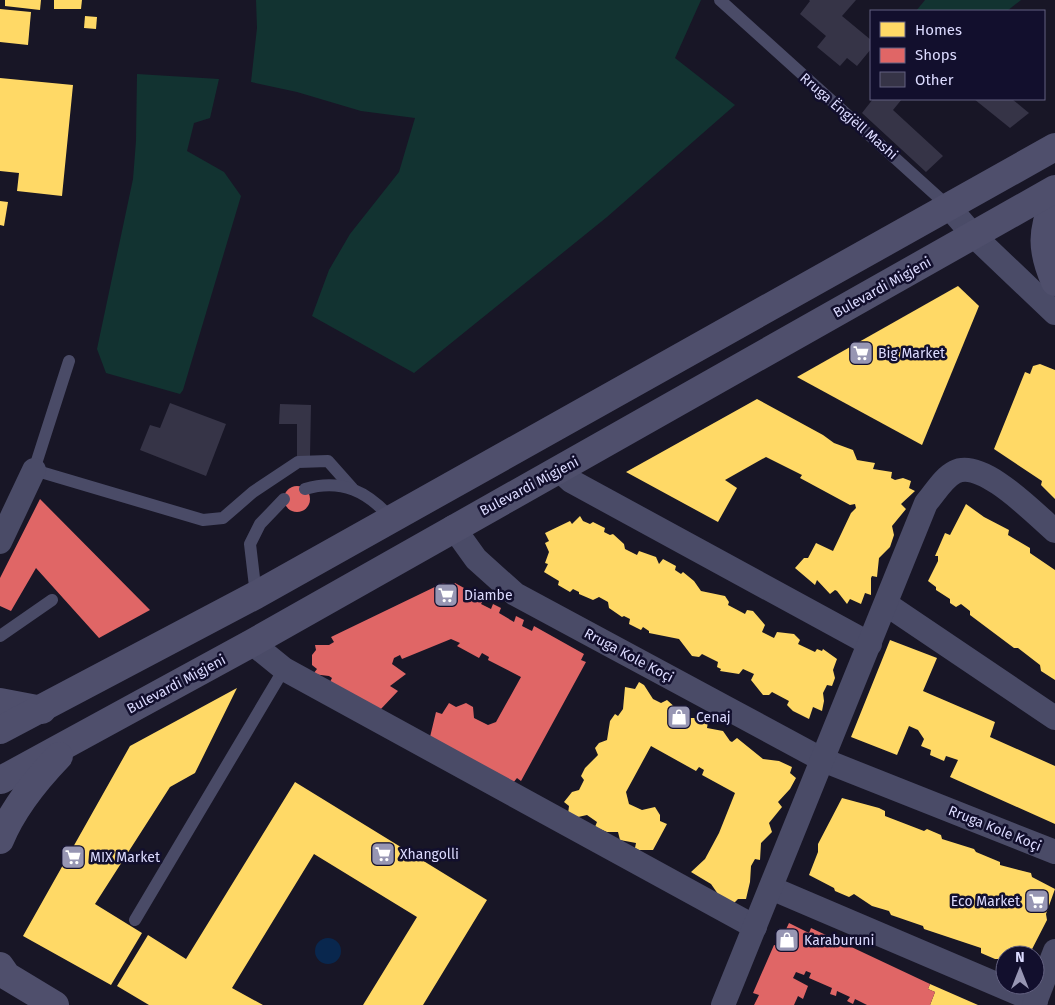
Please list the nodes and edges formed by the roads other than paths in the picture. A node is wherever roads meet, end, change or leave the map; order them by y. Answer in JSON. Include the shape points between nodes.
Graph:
{"nodes":[{"id":1,"x":720,"y":0,"type":"edge"},
{"id":2,"x":1055,"y":147,"type":"edge"},
{"id":3,"x":1055,"y":188,"type":"edge"},
{"id":4,"x":1055,"y":199,"type":"edge"},
{"id":5,"x":948,"y":206,"type":"junction"},
{"id":6,"x":974,"y":236,"type":"junction"},
{"id":7,"x":1055,"y":282,"type":"edge"},
{"id":8,"x":1055,"y":312,"type":"edge"},
{"id":9,"x":69,"y":361,"type":"dead end"},
{"id":10,"x":34,"y":470,"type":"junction"},
{"id":11,"x":559,"y":470,"type":"junction"},
{"id":12,"x":352,"y":488,"type":"junction"},
{"id":13,"x":305,"y":489,"type":"dead end"},
{"id":14,"x":284,"y":499,"type":"dead end"},
{"id":15,"x":392,"y":520,"type":"junction"},
{"id":16,"x":454,"y":527,"type":"junction"},
{"id":17,"x":1055,"y":531,"type":"edge"},
{"id":18,"x":0,"y":542,"type":"edge"},
{"id":19,"x":256,"y":595,"type":"junction"},
{"id":20,"x":52,"y":600,"type":"dead end"},
{"id":21,"x":886,"y":604,"type":"junction"},
{"id":22,"x":0,"y":636,"type":"edge"},
{"id":23,"x":252,"y":642,"type":"junction"},
{"id":24,"x":870,"y":644,"type":"junction"},
{"id":25,"x":284,"y":669,"type":"junction"},
{"id":26,"x":0,"y":702,"type":"edge"},
{"id":27,"x":42,"y":710,"type":"junction"},
{"id":28,"x":1055,"y":718,"type":"edge"},
{"id":29,"x":0,"y":730,"type":"edge"},
{"id":30,"x":86,"y":733,"type":"junction"},
{"id":31,"x":823,"y":760,"type":"junction"},
{"id":32,"x":0,"y":777,"type":"edge"},
{"id":33,"x":0,"y":840,"type":"edge"},
{"id":34,"x":1055,"y":852,"type":"edge"},
{"id":35,"x":771,"y":888,"type":"junction"},
{"id":36,"x":135,"y":920,"type":"dead end"},
{"id":37,"x":755,"y":927,"type":"junction"},
{"id":38,"x":1055,"y":951,"type":"edge"},
{"id":39,"x":0,"y":966,"type":"edge"},
{"id":40,"x":1035,"y":1003,"type":"edge"},
{"id":41,"x":55,"y":1005,"type":"edge"},
{"id":42,"x":724,"y":1005,"type":"edge"}],
"edges":[{"from":1,"to":5,"type":"lane","name":"Rruga Ëngjëll Mashi"},
{"from":2,"to":5,"type":"main road"},
{"from":3,"to":6,"type":"main road","name":"Bulevardi Migjeni"},
{"from":4,"to":7,"type":"main road","via":[[1047,216],[1044,235],[1045,257]]},
{"from":5,"to":6,"type":"street","name":"Rruga Ëngjëll Mashi"},
{"from":5,"to":15,"type":"main road"},
{"from":6,"to":8,"type":"street","name":"Rruga Ëngjëll Mashi"},
{"from":6,"to":11,"type":"main road","name":"Bulevardi Migjeni"},
{"from":9,"to":10,"type":"lane"},
{"from":10,"to":12,"type":"lane","via":[[203,520],[223,518],[298,462],[328,461]]},
{"from":10,"to":18,"type":"street"},
{"from":11,"to":16,"type":"main road","name":"Bulevardi Migjeni"},
{"from":11,"to":24,"type":"street","via":[[571,481]]},
{"from":12,"to":13,"type":"lane","via":[[319,485]]},
{"from":12,"to":15,"type":"lane","via":[[380,505]]},
{"from":14,"to":19,"type":"lane","via":[[260,524],[250,544]]},
{"from":15,"to":19,"type":"main road"},
{"from":16,"to":23,"type":"main road","name":"Bulevardi Migjeni"},
{"from":16,"to":31,"type":"street","name":"Rruga Kole Koçi","via":[[476,559],[515,594]]},
{"from":17,"to":21,"type":"street","via":[[990,477],[966,469],[956,472],[926,503]]},
{"from":19,"to":27,"type":"main road"},
{"from":20,"to":22,"type":"lane"},
{"from":21,"to":24,"type":"street"},
{"from":21,"to":28,"type":"street"},
{"from":23,"to":25,"type":"street"},
{"from":23,"to":30,"type":"main road","name":"Bulevardi Migjeni"},
{"from":24,"to":31,"type":"street"},
{"from":25,"to":36,"type":"lane"},
{"from":25,"to":37,"type":"street"},
{"from":26,"to":27,"type":"main road"},
{"from":27,"to":29,"type":"main road"},
{"from":30,"to":32,"type":"main road","name":"Bulevardi Migjeni"},
{"from":30,"to":33,"type":"main road","via":[[39,778],[19,804]]},
{"from":31,"to":34,"type":"street","name":"Rruga Kole Koçi"},
{"from":31,"to":35,"type":"street"},
{"from":35,"to":37,"type":"street"},
{"from":35,"to":40,"type":"street"},
{"from":37,"to":42,"type":"street"},
{"from":38,"to":40,"type":"street"},
{"from":39,"to":41,"type":"main road","via":[[7,976]]}]}
